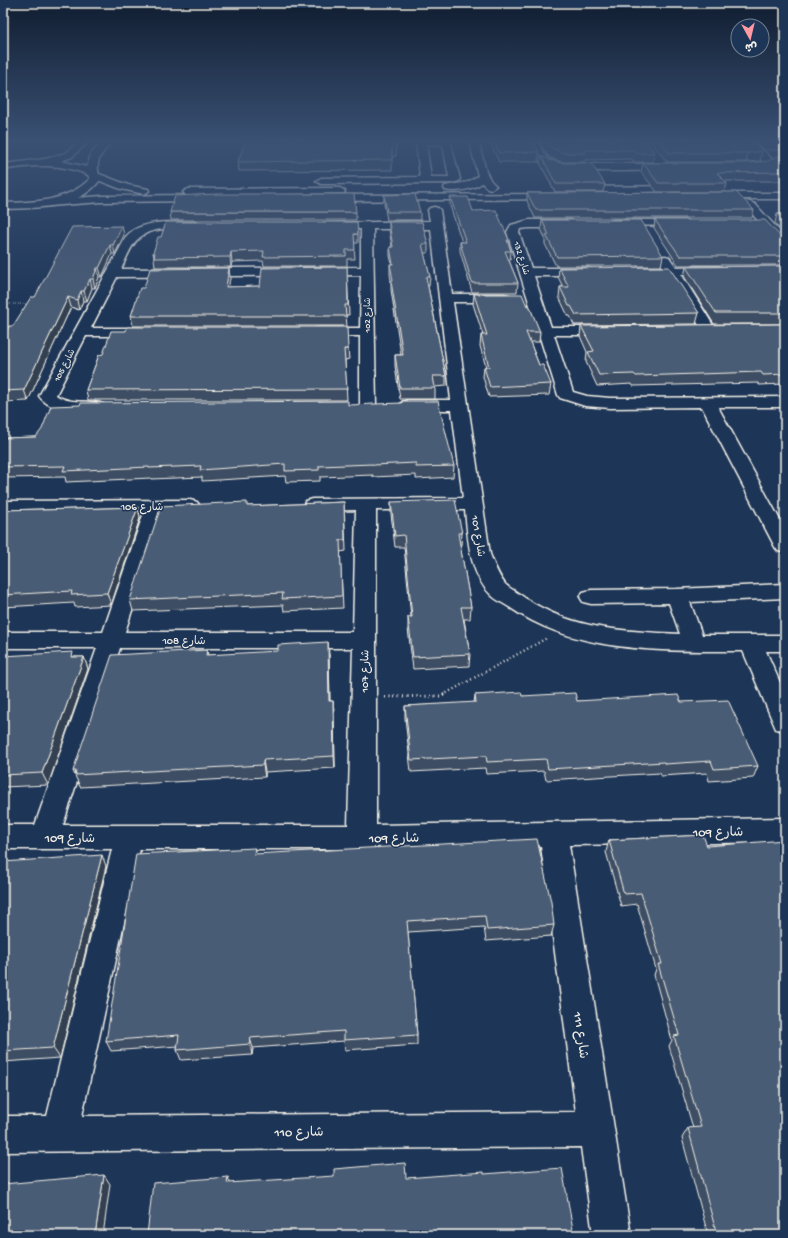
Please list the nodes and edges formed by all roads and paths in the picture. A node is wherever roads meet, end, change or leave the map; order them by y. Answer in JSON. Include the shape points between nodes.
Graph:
{"nodes":[{"id":1,"x":69,"y":197,"type":"edge"},
{"id":2,"x":262,"y":197,"type":"edge"},
{"id":3,"x":418,"y":197,"type":"edge"},
{"id":4,"x":452,"y":197,"type":"edge"},
{"id":5,"x":457,"y":197,"type":"junction"},
{"id":6,"x":511,"y":197,"type":"edge"},
{"id":7,"x":718,"y":197,"type":"edge"},
{"id":8,"x":763,"y":197,"type":"edge"},
{"id":9,"x":49,"y":203,"type":"junction"},
{"id":10,"x":36,"y":204,"type":"junction"},
{"id":11,"x":3,"y":206,"type":"edge"},
{"id":12,"x":751,"y":206,"type":"junction"},
{"id":13,"x":433,"y":207,"type":"junction"},
{"id":14,"x":3,"y":217,"type":"edge"},
{"id":15,"x":643,"y":223,"type":"junction"},
{"id":16,"x":696,"y":223,"type":"edge"},
{"id":17,"x":750,"y":223,"type":"edge"},
{"id":18,"x":766,"y":223,"type":"junction"},
{"id":19,"x":582,"y":224,"type":"edge"},
{"id":20,"x":605,"y":224,"type":"edge"},
{"id":21,"x":312,"y":225,"type":"edge"},
{"id":22,"x":367,"y":225,"type":"junction"},
{"id":23,"x":436,"y":225,"type":"junction"},
{"id":24,"x":209,"y":226,"type":"edge"},
{"id":25,"x":651,"y":237,"type":"edge"},
{"id":26,"x":785,"y":244,"type":"edge"},
{"id":27,"x":660,"y":250,"type":"edge"},
{"id":28,"x":725,"y":270,"type":"edge"},
{"id":29,"x":367,"y":271,"type":"junction"},
{"id":30,"x":626,"y":271,"type":"edge"},
{"id":31,"x":672,"y":271,"type":"junction"},
{"id":32,"x":526,"y":272,"type":"junction"},
{"id":33,"x":603,"y":272,"type":"edge"},
{"id":34,"x":113,"y":273,"type":"junction"},
{"id":35,"x":446,"y":298,"type":"junction"},
{"id":36,"x":535,"y":298,"type":"junction"},
{"id":37,"x":3,"y":304,"type":"edge"},
{"id":38,"x":34,"y":304,"type":"edge"},
{"id":39,"x":693,"y":330,"type":"edge"},
{"id":40,"x":709,"y":330,"type":"junction"},
{"id":41,"x":724,"y":330,"type":"edge"},
{"id":42,"x":546,"y":331,"type":"junction"},
{"id":43,"x":623,"y":331,"type":"edge"},
{"id":44,"x":81,"y":332,"type":"junction"},
{"id":45,"x":153,"y":332,"type":"edge"},
{"id":46,"x":304,"y":332,"type":"edge"},
{"id":47,"x":368,"y":332,"type":"junction"},
{"id":48,"x":707,"y":402,"type":"junction"},
{"id":49,"x":785,"y":402,"type":"edge"},
{"id":50,"x":460,"y":405,"type":"junction"},
{"id":51,"x":112,"y":407,"type":"edge"},
{"id":52,"x":474,"y":504,"type":"junction"},
{"id":53,"x":296,"y":505,"type":"edge"},
{"id":54,"x":366,"y":505,"type":"junction"},
{"id":55,"x":156,"y":506,"type":"junction"},
{"id":56,"x":210,"y":506,"type":"edge"},
{"id":57,"x":3,"y":507,"type":"edge"},
{"id":58,"x":785,"y":547,"type":"edge"},
{"id":59,"x":785,"y":591,"type":"edge"},
{"id":60,"x":677,"y":596,"type":"junction"},
{"id":61,"x":591,"y":597,"type":"dead end"},
{"id":62,"x":567,"y":627,"type":"junction"},
{"id":63,"x":3,"y":640,"type":"edge"},
{"id":64,"x":111,"y":640,"type":"junction"},
{"id":65,"x":364,"y":640,"type":"junction"},
{"id":66,"x":694,"y":643,"type":"junction"},
{"id":67,"x":751,"y":643,"type":"junction"},
{"id":68,"x":785,"y":643,"type":"edge"},
{"id":69,"x":364,"y":697,"type":"junction"},
{"id":70,"x":785,"y":722,"type":"edge"},
{"id":71,"x":785,"y":830,"type":"edge"},
{"id":72,"x":553,"y":834,"type":"junction"},
{"id":73,"x":3,"y":837,"type":"edge"},
{"id":74,"x":45,"y":837,"type":"junction"},
{"id":75,"x":128,"y":837,"type":"junction"},
{"id":76,"x":362,"y":837,"type":"junction"},
{"id":77,"x":595,"y":1129,"type":"junction"},
{"id":78,"x":3,"y":1134,"type":"edge"},
{"id":79,"x":60,"y":1134,"type":"junction"},
{"id":80,"x":612,"y":1235,"type":"edge"}],
"edges":[{"from":1,"to":9,"type":"street"},
{"from":2,"to":9,"type":"street","via":[[102,199]]},
{"from":3,"to":13,"type":"street"},
{"from":4,"to":5,"type":"street"},
{"from":5,"to":6,"type":"street"},
{"from":5,"to":13,"type":"street"},
{"from":7,"to":12,"type":"street"},
{"from":8,"to":12,"type":"street","via":[[754,200]]},
{"from":9,"to":10,"type":"street"},
{"from":10,"to":11,"type":"street"},
{"from":10,"to":14,"type":"street"},
{"from":12,"to":18,"type":"street"},
{"from":13,"to":23,"type":"street","name":"شارع 101"},
{"from":15,"to":16,"type":"street"},
{"from":15,"to":20,"type":"street"},
{"from":15,"to":25,"type":"street"},
{"from":17,"to":18,"type":"street"},
{"from":18,"to":26,"type":"street"},
{"from":19,"to":32,"type":"street","name":"شارع 132","via":[[529,224],[515,227],[513,232]]},
{"from":21,"to":22,"type":"street"},
{"from":22,"to":23,"type":"street"},
{"from":22,"to":29,"type":"street","name":"شارع 102"},
{"from":23,"to":35,"type":"street","name":"شارع 101"},
{"from":24,"to":34,"type":"street","name":"شارع 105","via":[[154,226],[140,230],[132,237]]},
{"from":27,"to":31,"type":"street"},
{"from":28,"to":31,"type":"street"},
{"from":29,"to":34,"type":"street"},
{"from":29,"to":47,"type":"street","name":"شارع 102"},
{"from":30,"to":31,"type":"street"},
{"from":31,"to":40,"type":"street"},
{"from":32,"to":33,"type":"street"},
{"from":32,"to":36,"type":"street","name":"شارع 132"},
{"from":34,"to":44,"type":"street","name":"شارع 105"},
{"from":35,"to":36,"type":"street"},
{"from":35,"to":50,"type":"street","name":"شارع 101"},
{"from":36,"to":42,"type":"street","name":"شارع 132"},
{"from":37,"to":38,"type":"path"},
{"from":39,"to":40,"type":"street"},
{"from":40,"to":41,"type":"street"},
{"from":42,"to":43,"type":"street"},
{"from":42,"to":48,"type":"street","name":"شارع 132","via":[[566,395],[610,403]]},
{"from":44,"to":45,"type":"street"},
{"from":44,"to":51,"type":"street","name":"شارع 105","via":[[47,396],[58,404]]},
{"from":46,"to":47,"type":"street"},
{"from":47,"to":50,"type":"street","name":"شارع 102","via":[[374,406]]},
{"from":48,"to":49,"type":"street","name":"شارع 132"},
{"from":48,"to":58,"type":"street"},
{"from":50,"to":52,"type":"street","name":"شارع 101"},
{"from":52,"to":54,"type":"street"},
{"from":52,"to":62,"type":"street","name":"شارع 101","via":[[480,554],[499,590],[531,612]]},
{"from":53,"to":54,"type":"street"},
{"from":54,"to":65,"type":"street","name":"شارع 107"},
{"from":55,"to":56,"type":"street","name":"شارع 106"},
{"from":55,"to":57,"type":"street","name":"شارع 106"},
{"from":55,"to":64,"type":"street"},
{"from":59,"to":60,"type":"street"},
{"from":60,"to":61,"type":"street"},
{"from":60,"to":66,"type":"street"},
{"from":62,"to":66,"type":"street","name":"شارع 101","via":[[606,637]]},
{"from":62,"to":69,"type":"path","via":[[441,696]]},
{"from":63,"to":64,"type":"street","name":"شارع 108"},
{"from":64,"to":65,"type":"street","name":"شارع 108"},
{"from":64,"to":74,"type":"street"},
{"from":65,"to":69,"type":"street","name":"شارع 107"},
{"from":66,"to":67,"type":"street","name":"شارع 101"},
{"from":67,"to":68,"type":"street","name":"شارع 101"},
{"from":67,"to":70,"type":"street"},
{"from":69,"to":76,"type":"street","name":"شارع 107"},
{"from":71,"to":72,"type":"street","name":"شارع 109"},
{"from":72,"to":76,"type":"street","name":"شارع 109"},
{"from":72,"to":77,"type":"street","name":"شارع 111"},
{"from":73,"to":74,"type":"street","name":"شارع 109"},
{"from":74,"to":75,"type":"street","name":"شارع 109"},
{"from":75,"to":76,"type":"street","name":"شارع 109"},
{"from":75,"to":79,"type":"street"},
{"from":77,"to":79,"type":"street","name":"شارع 110"},
{"from":77,"to":80,"type":"street","name":"شارع 111"},
{"from":78,"to":79,"type":"street","name":"شارع 110"}]}
